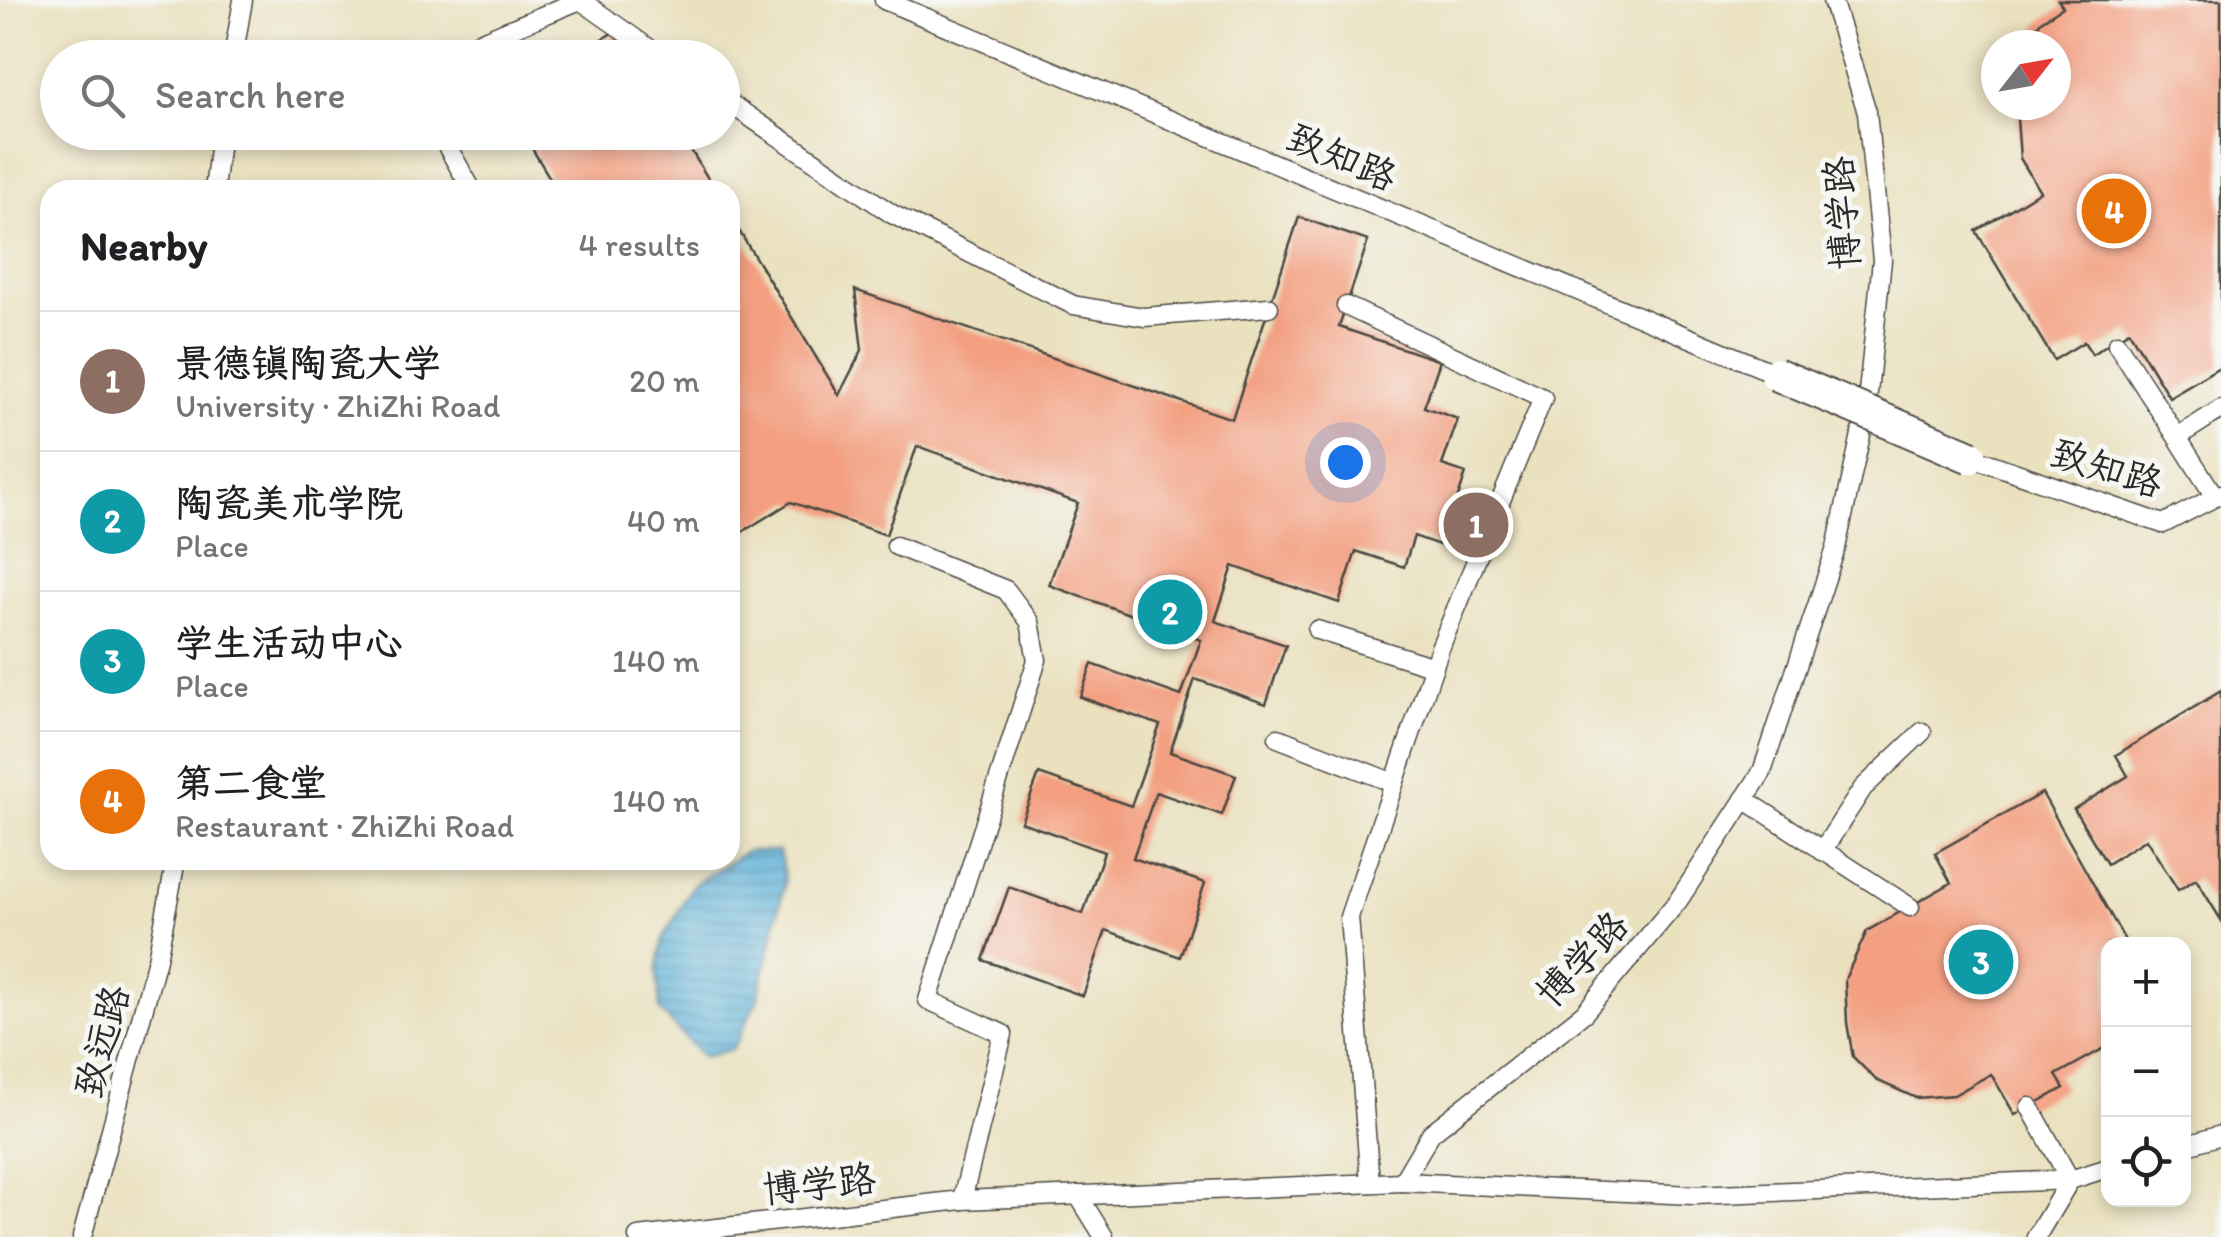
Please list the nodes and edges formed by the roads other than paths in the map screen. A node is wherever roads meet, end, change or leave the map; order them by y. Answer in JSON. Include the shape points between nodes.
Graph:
{"nodes":[{"id":1,"x":243,"y":0,"type":"edge"},
{"id":2,"x":884,"y":0,"type":"edge"},
{"id":3,"x":1832,"y":0,"type":"edge"},
{"id":4,"x":914,"y":6,"type":"edge"},
{"id":5,"x":236,"y":40,"type":"edge"},
{"id":6,"x":484,"y":40,"type":"edge"},
{"id":7,"x":637,"y":40,"type":"edge"},
{"id":8,"x":740,"y":110,"type":"edge"},
{"id":9,"x":219,"y":150,"type":"edge"},
{"id":10,"x":449,"y":150,"type":"edge"},
{"id":11,"x":215,"y":180,"type":"edge"},
{"id":12,"x":466,"y":180,"type":"edge"},
{"id":13,"x":1346,"y":306,"type":"dead end"},
{"id":14,"x":1269,"y":307,"type":"dead end"},
{"id":15,"x":2117,"y":344,"type":"dead end"},
{"id":16,"x":1776,"y":374,"type":"joint"},
{"id":17,"x":2221,"y":408,"type":"edge"},
{"id":18,"x":1866,"y":412,"type":"junction"},
{"id":19,"x":2176,"y":437,"type":"junction"},
{"id":20,"x":1971,"y":457,"type":"joint"},
{"id":21,"x":2218,"y":496,"type":"edge"},
{"id":22,"x":896,"y":546,"type":"dead end"},
{"id":23,"x":1317,"y":630,"type":"dead end"},
{"id":24,"x":1434,"y":667,"type":"junction"},
{"id":25,"x":1922,"y":732,"type":"dead end"},
{"id":26,"x":1278,"y":738,"type":"dead end"},
{"id":27,"x":1394,"y":783,"type":"junction"},
{"id":28,"x":1744,"y":799,"type":"junction"},
{"id":29,"x":1822,"y":852,"type":"junction"},
{"id":30,"x":174,"y":870,"type":"edge"},
{"id":31,"x":1910,"y":907,"type":"dead end"},
{"id":32,"x":2030,"y":1107,"type":"dead end"},
{"id":33,"x":2221,"y":1135,"type":"edge"},
{"id":34,"x":2191,"y":1144,"type":"edge"},
{"id":35,"x":2101,"y":1170,"type":"edge"},
{"id":36,"x":2070,"y":1180,"type":"junction"},
{"id":37,"x":1402,"y":1182,"type":"junction"},
{"id":38,"x":1370,"y":1183,"type":"junction"},
{"id":39,"x":1078,"y":1195,"type":"junction"},
{"id":40,"x":962,"y":1200,"type":"junction"},
{"id":41,"x":82,"y":1237,"type":"edge"},
{"id":42,"x":638,"y":1237,"type":"edge"},
{"id":43,"x":1104,"y":1237,"type":"edge"},
{"id":44,"x":2036,"y":1237,"type":"edge"}],
"edges":[{"from":1,"to":5,"type":"lane"},
{"from":2,"to":4,"type":"lane","name":"致知路"},
{"from":3,"to":18,"type":"lane","name":"博学路","via":[[1867,112],[1882,260]]},
{"from":4,"to":16,"type":"lane","name":"致知路"},
{"from":6,"to":7,"type":"lane","via":[[580,0]]},
{"from":8,"to":14,"type":"lane","via":[[892,214],[1074,305],[1144,317]]},
{"from":9,"to":11,"type":"lane"},
{"from":10,"to":12,"type":"lane"},
{"from":13,"to":24,"type":"lane","via":[[1543,398]]},
{"from":15,"to":19,"type":"lane"},
{"from":16,"to":18,"type":"street","bridge":true},
{"from":17,"to":19,"type":"lane"},
{"from":18,"to":20,"type":"street","bridge":true},
{"from":18,"to":28,"type":"lane","name":"博学路","via":[[1836,548],[1762,772]]},
{"from":19,"to":21,"type":"lane"},
{"from":20,"to":21,"type":"lane","name":"致知路","via":[[2163,524]]},
{"from":22,"to":40,"type":"lane","via":[[1006,590],[1030,622],[1037,660],[928,1000],[1003,1034]]},
{"from":23,"to":24,"type":"lane"},
{"from":24,"to":27,"type":"lane"},
{"from":25,"to":29,"type":"lane","via":[[1863,788]]},
{"from":26,"to":27,"type":"lane"},
{"from":27,"to":38,"type":"lane","via":[[1349,917]]},
{"from":28,"to":29,"type":"lane"},
{"from":28,"to":37,"type":"lane","name":"博学路","via":[[1678,902],[1584,1013],[1431,1133]]},
{"from":29,"to":31,"type":"lane"},
{"from":30,"to":41,"type":"lane","name":"致远路","via":[[158,959]]},
{"from":32,"to":36,"type":"lane"},
{"from":33,"to":34,"type":"lane"},
{"from":35,"to":36,"type":"lane"},
{"from":36,"to":37,"type":"lane","via":[[1694,1194]]},
{"from":36,"to":44,"type":"lane"},
{"from":37,"to":38,"type":"lane","name":"博学路"},
{"from":38,"to":39,"type":"lane","name":"博学路"},
{"from":39,"to":40,"type":"lane","name":"博学路"},
{"from":39,"to":43,"type":"lane"},
{"from":40,"to":42,"type":"lane","name":"博学路"}]}
